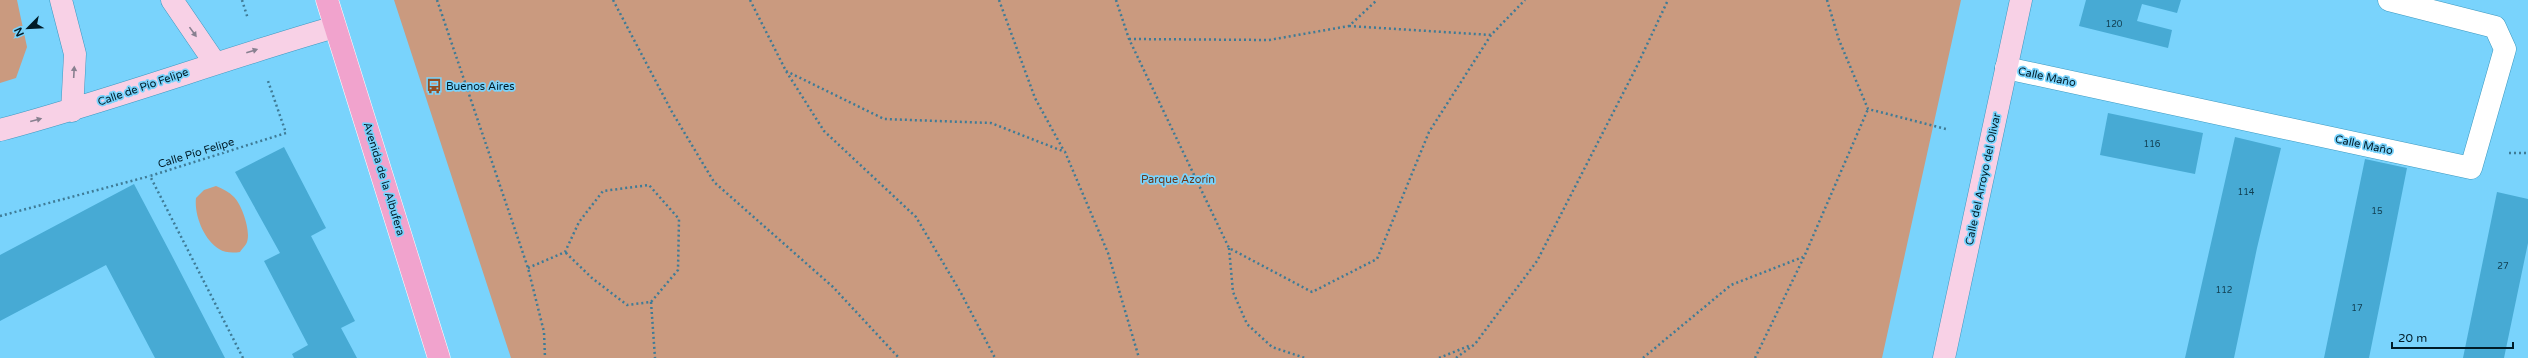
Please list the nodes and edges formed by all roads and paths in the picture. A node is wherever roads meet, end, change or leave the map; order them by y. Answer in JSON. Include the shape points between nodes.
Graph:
{"nodes":[{"id":1,"x":62,"y":0,"type":"edge"},
{"id":2,"x":172,"y":0,"type":"edge"},
{"id":3,"x":242,"y":0,"type":"edge"},
{"id":4,"x":327,"y":0,"type":"edge"},
{"id":5,"x":437,"y":0,"type":"edge"},
{"id":6,"x":612,"y":0,"type":"edge"},
{"id":7,"x":750,"y":0,"type":"edge"},
{"id":8,"x":999,"y":0,"type":"edge"},
{"id":9,"x":1116,"y":0,"type":"edge"},
{"id":10,"x":1377,"y":0,"type":"edge"},
{"id":11,"x":1525,"y":0,"type":"edge"},
{"id":12,"x":1668,"y":0,"type":"edge"},
{"id":13,"x":1827,"y":0,"type":"edge"},
{"id":14,"x":2021,"y":0,"type":"edge"},
{"id":15,"x":2390,"y":0,"type":"edge"},
{"id":16,"x":1349,"y":26,"type":"junction"},
{"id":17,"x":335,"y":27,"type":"junction"},
{"id":18,"x":1491,"y":36,"type":"junction"},
{"id":19,"x":1129,"y":39,"type":"junction"},
{"id":20,"x":257,"y":49,"type":"junction"},
{"id":21,"x":215,"y":63,"type":"junction"},
{"id":22,"x":2006,"y":68,"type":"junction"},
{"id":23,"x":786,"y":71,"type":"junction"},
{"id":24,"x":1868,"y":109,"type":"junction"},
{"id":25,"x":72,"y":111,"type":"junction"},
{"id":26,"x":1946,"y":129,"type":"dead end"},
{"id":27,"x":0,"y":130,"type":"edge"},
{"id":28,"x":1065,"y":152,"type":"junction"},
{"id":29,"x":150,"y":176,"type":"junction"},
{"id":30,"x":0,"y":216,"type":"edge"},
{"id":31,"x":1229,"y":248,"type":"junction"},
{"id":32,"x":565,"y":252,"type":"junction"},
{"id":33,"x":1804,"y":257,"type":"junction"},
{"id":34,"x":528,"y":268,"type":"junction"},
{"id":35,"x":651,"y":302,"type":"junction"},
{"id":36,"x":1475,"y":344,"type":"junction"},
{"id":37,"x":243,"y":358,"type":"edge"},
{"id":38,"x":439,"y":358,"type":"edge"},
{"id":39,"x":545,"y":358,"type":"edge"},
{"id":40,"x":655,"y":358,"type":"edge"},
{"id":41,"x":899,"y":358,"type":"edge"},
{"id":42,"x":995,"y":358,"type":"edge"},
{"id":43,"x":1139,"y":358,"type":"edge"},
{"id":44,"x":1305,"y":358,"type":"edge"},
{"id":45,"x":1439,"y":358,"type":"edge"},
{"id":46,"x":1456,"y":358,"type":"edge"},
{"id":47,"x":1642,"y":358,"type":"edge"},
{"id":48,"x":1755,"y":358,"type":"edge"},
{"id":49,"x":1944,"y":358,"type":"edge"}],
"edges":[{"from":25,"to":1,"type":"street","one_way":true,"via":[[76,54]]},
{"from":2,"to":21,"type":"street","one_way":true},
{"from":3,"to":20,"type":"path","name":"Calle Pío Felipe"},
{"from":4,"to":17,"type":"main road","name":"Avenida de la Albufera"},
{"from":5,"to":34,"type":"path"},
{"from":6,"to":41,"type":"path","via":[[672,112],[714,182],[833,287]]},
{"from":7,"to":23,"type":"path"},
{"from":8,"to":28,"type":"path","via":[[1035,98]]},
{"from":9,"to":19,"type":"path"},
{"from":10,"to":16,"type":"path"},
{"from":11,"to":18,"type":"path"},
{"from":12,"to":36,"type":"path","via":[[1537,261]]},
{"from":13,"to":24,"type":"path","via":[[1839,40]]},
{"from":14,"to":22,"type":"street","name":"Calle del Arroyo del Olivar"},
{"from":15,"to":22,"type":"street","name":"Calle Maño","via":[[2495,27],[2505,49],[2471,168]]},
{"from":16,"to":18,"type":"path"},
{"from":16,"to":19,"type":"path","via":[[1269,40]]},
{"from":17,"to":20,"type":"street","name":"Calle de Pío Felipe"},
{"from":17,"to":38,"type":"main road","name":"Avenida de la Albufera"},
{"from":18,"to":31,"type":"path","via":[[1429,132],[1377,259],[1312,292]]},
{"from":19,"to":31,"type":"path"},
{"from":21,"to":20,"type":"street","name":"Calle de Pío Felipe","one_way":true},
{"from":20,"to":29,"type":"path","name":"Calle Pío Felipe","via":[[286,134]]},
{"from":21,"to":25,"type":"street","name":"Calle de Pío Felipe"},
{"from":22,"to":49,"type":"street","name":"Calle del Arroyo del Olivar"},
{"from":23,"to":28,"type":"path","via":[[884,119],[990,123]]},
{"from":23,"to":42,"type":"path","via":[[824,131],[916,217]]},
{"from":24,"to":26,"type":"path"},
{"from":24,"to":33,"type":"path"},
{"from":27,"to":25,"type":"street","name":"Calle de Pío Felipe","one_way":true},
{"from":28,"to":43,"type":"path","via":[[1108,253]]},
{"from":29,"to":30,"type":"path"},
{"from":29,"to":37,"type":"path","name":"Calle Pío Felipe"},
{"from":31,"to":44,"type":"path","via":[[1233,292],[1247,324],[1272,346]]},
{"from":32,"to":34,"type":"path"},
{"from":32,"to":35,"type":"path","via":[[592,278],[628,305]]},
{"from":32,"to":35,"type":"path","via":[[579,222],[603,190],[649,185],[679,219],[678,270]]},
{"from":33,"to":47,"type":"path","via":[[1731,285]]},
{"from":33,"to":48,"type":"path"},
{"from":34,"to":39,"type":"path","via":[[544,332]]},
{"from":35,"to":40,"type":"path"},
{"from":36,"to":45,"type":"path"},
{"from":36,"to":46,"type":"path"}]}
